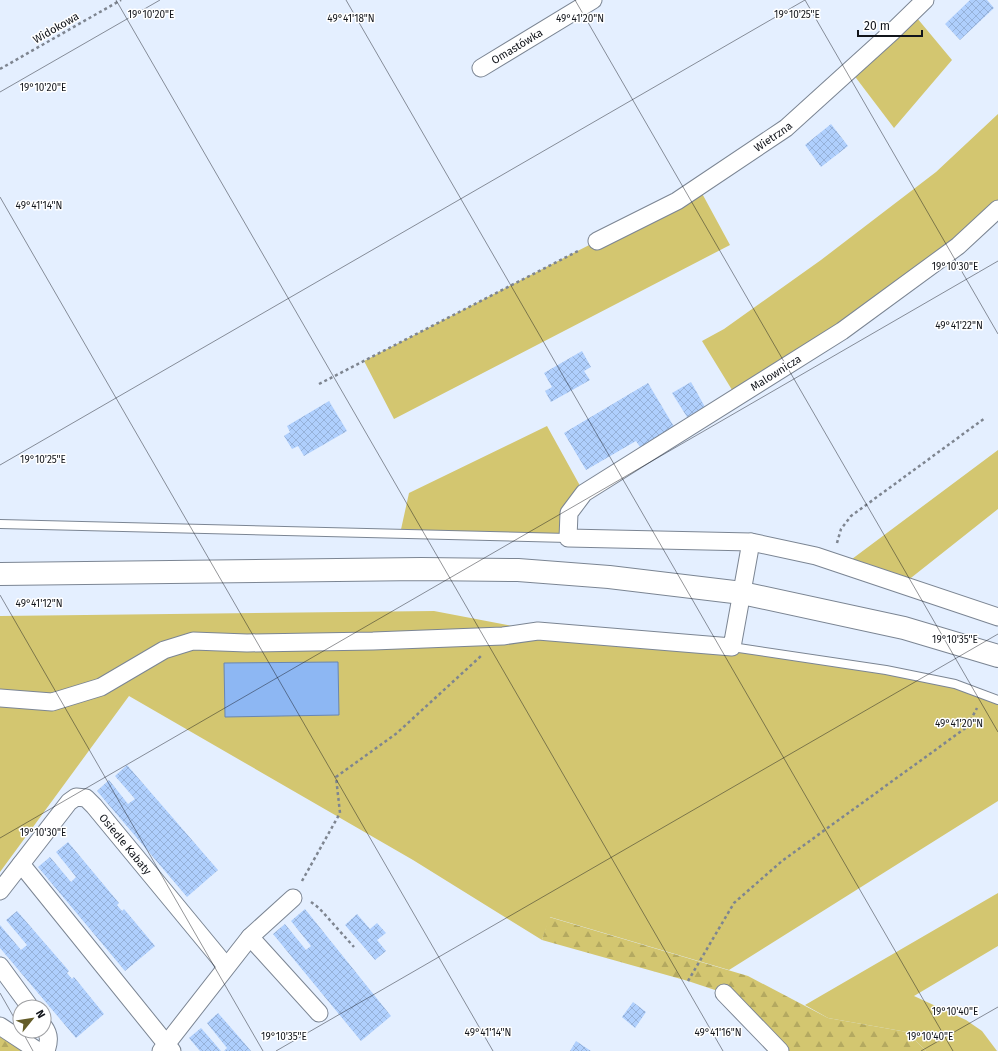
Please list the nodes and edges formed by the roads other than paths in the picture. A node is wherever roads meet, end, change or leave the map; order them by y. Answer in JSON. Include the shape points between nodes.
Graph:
{"nodes":[{"id":1,"x":593,"y":0,"type":"edge"},
{"id":2,"x":925,"y":0,"type":"edge"},
{"id":3,"x":481,"y":68,"type":"dead end"},
{"id":4,"x":998,"y":209,"type":"edge"},
{"id":5,"x":597,"y":241,"type":"road end"},
{"id":6,"x":0,"y":524,"type":"edge"},
{"id":7,"x":568,"y":538,"type":"junction"},
{"id":8,"x":751,"y":542,"type":"junction"},
{"id":9,"x":0,"y":574,"type":"edge"},
{"id":10,"x":742,"y":593,"type":"junction"},
{"id":11,"x":998,"y":617,"type":"edge"},
{"id":12,"x":732,"y":647,"type":"junction"},
{"id":13,"x":998,"y":656,"type":"edge"},
{"id":14,"x":0,"y":698,"type":"edge"},
{"id":15,"x":998,"y":700,"type":"edge"},
{"id":16,"x":21,"y":864,"type":"junction"},
{"id":17,"x":0,"y":891,"type":"edge"},
{"id":18,"x":293,"y":898,"type":"road end"},
{"id":19,"x":250,"y":937,"type":"junction"},
{"id":20,"x":0,"y":966,"type":"edge"},
{"id":21,"x":226,"y":966,"type":"junction"},
{"id":22,"x":724,"y":993,"type":"dead end"},
{"id":23,"x":24,"y":999,"type":"edge"},
{"id":24,"x":319,"y":1013,"type":"dead end"},
{"id":25,"x":0,"y":1026,"type":"edge"},
{"id":26,"x":49,"y":1039,"type":"edge"},
{"id":27,"x":166,"y":1049,"type":"edge"},
{"id":28,"x":38,"y":1051,"type":"edge"},
{"id":29,"x":46,"y":1051,"type":"edge"},
{"id":30,"x":780,"y":1051,"type":"edge"}],
"edges":[{"from":1,"to":3,"type":"street","name":"Omastówka"},
{"from":2,"to":5,"type":"street","name":"Wietrzna","via":[[786,128],[677,201]]},
{"from":4,"to":7,"type":"street","name":"Malownicza","via":[[958,246],[842,331],[584,493],[569,513]]},
{"from":6,"to":7,"type":"lane"},
{"from":7,"to":8,"type":"street"},
{"from":8,"to":10,"type":"street"},
{"from":8,"to":11,"type":"street","via":[[816,556]]},
{"from":9,"to":10,"type":"main road","via":[[511,570],[609,577]]},
{"from":10,"to":12,"type":"street"},
{"from":10,"to":13,"type":"main road","via":[[904,628]]},
{"from":12,"to":14,"type":"street","via":[[538,631],[503,636],[358,641],[193,641],[164,650],[101,687],[52,702]]},
{"from":12,"to":15,"type":"lane","via":[[886,670],[955,684]]},
{"from":16,"to":17,"type":"street","name":"Osiedle Kabaty"},
{"from":16,"to":21,"type":"street","name":"Osiedle Kabaty","via":[[69,802],[76,797],[86,798]]},
{"from":16,"to":27,"type":"street"},
{"from":18,"to":19,"type":"street"},
{"from":19,"to":21,"type":"street"},
{"from":19,"to":24,"type":"street"},
{"from":20,"to":23,"type":"street"},
{"from":21,"to":27,"type":"street"},
{"from":22,"to":30,"type":"street"},
{"from":25,"to":28,"type":"street"},
{"from":26,"to":29,"type":"street"}]}
